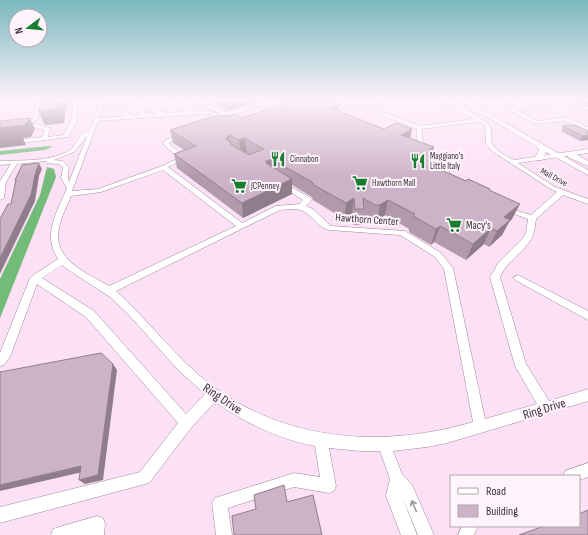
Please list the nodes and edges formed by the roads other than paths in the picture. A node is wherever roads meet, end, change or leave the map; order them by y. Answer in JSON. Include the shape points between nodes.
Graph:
{"nodes":[{"id":1,"x":14,"y":126,"type":"edge"},
{"id":2,"x":39,"y":126,"type":"edge"},
{"id":3,"x":71,"y":126,"type":"edge"},
{"id":4,"x":93,"y":126,"type":"edge"},
{"id":5,"x":415,"y":126,"type":"edge"},
{"id":6,"x":435,"y":126,"type":"edge"},
{"id":7,"x":486,"y":126,"type":"edge"},
{"id":8,"x":506,"y":126,"type":"edge"},
{"id":9,"x":517,"y":126,"type":"edge"},
{"id":10,"x":420,"y":128,"type":"junction"},
{"id":11,"x":0,"y":129,"type":"edge"},
{"id":12,"x":91,"y":130,"type":"junction"},
{"id":13,"x":187,"y":134,"type":"edge"},
{"id":14,"x":44,"y":139,"type":"junction"},
{"id":15,"x":536,"y":143,"type":"junction"},
{"id":16,"x":0,"y":144,"type":"edge"},
{"id":17,"x":588,"y":151,"type":"edge"},
{"id":18,"x":567,"y":156,"type":"junction"},
{"id":19,"x":588,"y":156,"type":"edge"},
{"id":20,"x":539,"y":158,"type":"junction"},
{"id":21,"x":0,"y":163,"type":"edge"},
{"id":22,"x":15,"y":163,"type":"junction"},
{"id":23,"x":514,"y":163,"type":"junction"},
{"id":24,"x":588,"y":164,"type":"edge"},
{"id":25,"x":0,"y":167,"type":"edge"},
{"id":26,"x":164,"y":167,"type":"junction"},
{"id":27,"x":588,"y":173,"type":"edge"},
{"id":28,"x":277,"y":181,"type":"edge"},
{"id":29,"x":1,"y":188,"type":"edge"},
{"id":30,"x":457,"y":188,"type":"edge"},
{"id":31,"x":69,"y":191,"type":"junction"},
{"id":32,"x":562,"y":192,"type":"junction"},
{"id":33,"x":0,"y":198,"type":"edge"},
{"id":34,"x":588,"y":202,"type":"edge"},
{"id":35,"x":497,"y":206,"type":"edge"},
{"id":36,"x":300,"y":207,"type":"junction"},
{"id":37,"x":532,"y":218,"type":"junction"},
{"id":38,"x":242,"y":226,"type":"junction"},
{"id":39,"x":63,"y":260,"type":"junction"},
{"id":40,"x":35,"y":278,"type":"junction"},
{"id":41,"x":518,"y":278,"type":"dead end"},
{"id":42,"x":109,"y":290,"type":"junction"},
{"id":43,"x":588,"y":316,"type":"edge"},
{"id":44,"x":0,"y":361,"type":"edge"},
{"id":45,"x":214,"y":394,"type":"junction"},
{"id":46,"x":588,"y":395,"type":"edge"},
{"id":47,"x":546,"y":408,"type":"junction"},
{"id":48,"x":186,"y":423,"type":"junction"},
{"id":49,"x":480,"y":427,"type":"junction"},
{"id":50,"x":321,"y":441,"type":"junction"},
{"id":51,"x":384,"y":445,"type":"junction"},
{"id":52,"x":588,"y":470,"type":"edge"},
{"id":53,"x":573,"y":475,"type":"edge"},
{"id":54,"x":397,"y":479,"type":"junction"},
{"id":55,"x":0,"y":515,"type":"edge"},
{"id":56,"x":59,"y":535,"type":"edge"},
{"id":57,"x":96,"y":535,"type":"edge"},
{"id":58,"x":224,"y":535,"type":"edge"},
{"id":59,"x":409,"y":535,"type":"edge"},
{"id":60,"x":426,"y":535,"type":"edge"}],
"edges":[{"from":1,"to":11,"type":"street"},
{"from":2,"to":14,"type":"street","via":[[48,128]]},
{"from":3,"to":14,"type":"street","via":[[66,136]]},
{"from":4,"to":12,"type":"street","name":"Ring Drive"},
{"from":5,"to":10,"type":"street"},
{"from":6,"to":10,"type":"street"},
{"from":7,"to":23,"type":"street","name":"Mall Drive","via":[[489,128],[487,141],[490,146]]},
{"from":8,"to":15,"type":"main road"},
{"from":9,"to":18,"type":"main road"},
{"from":10,"to":30,"type":"street","via":[[418,136],[422,145],[440,163]]},
{"from":12,"to":22,"type":"street","via":[[66,154]]},
{"from":12,"to":31,"type":"street","name":"Ring Drive"},
{"from":13,"to":26,"type":"street","via":[[167,141],[166,144],[186,156]]},
{"from":14,"to":16,"type":"street"},
{"from":15,"to":18,"type":"main road"},
{"from":15,"to":20,"type":"main road","via":[[543,150]]},
{"from":17,"to":18,"type":"street","name":"Mall Drive"},
{"from":18,"to":19,"type":"street","name":"Mall Drive"},
{"from":18,"to":20,"type":"street","name":"Mall Drive"},
{"from":18,"to":23,"type":"street","name":"Mall Drive","via":[[522,165]]},
{"from":18,"to":24,"type":"main road"},
{"from":18,"to":27,"type":"main road"},
{"from":20,"to":23,"type":"street","name":"Mall Drive"},
{"from":21,"to":22,"type":"street"},
{"from":22,"to":25,"type":"street"},
{"from":22,"to":29,"type":"street"},
{"from":22,"to":31,"type":"street","via":[[59,162],[66,167],[64,176]]},
{"from":23,"to":32,"type":"street","name":"Mall Drive"},
{"from":26,"to":31,"type":"street","via":[[99,191]]},
{"from":26,"to":38,"type":"street"},
{"from":28,"to":36,"type":"street","via":[[308,200]]},
{"from":29,"to":33,"type":"street"},
{"from":31,"to":39,"type":"street","name":"Ring Drive","via":[[54,233],[58,252]]},
{"from":32,"to":34,"type":"street","name":"Mall Drive"},
{"from":32,"to":37,"type":"street"},
{"from":35,"to":37,"type":"street"},
{"from":36,"to":38,"type":"street","via":[[279,208]]},
{"from":36,"to":49,"type":"street","name":"Hawthorn Center","via":[[306,208],[328,228],[402,233],[438,255],[448,268]]},
{"from":37,"to":47,"type":"street","via":[[530,232],[525,241],[499,267],[495,277],[521,366]]},
{"from":38,"to":42,"type":"street"},
{"from":39,"to":40,"type":"street"},
{"from":39,"to":42,"type":"street","name":"Ring Drive","via":[[74,270]]},
{"from":40,"to":44,"type":"street","via":[[4,357]]},
{"from":40,"to":48,"type":"street","via":[[90,314]]},
{"from":41,"to":43,"type":"street"},
{"from":42,"to":45,"type":"street","name":"Ring Drive","via":[[186,370]]},
{"from":45,"to":48,"type":"street"},
{"from":45,"to":50,"type":"street","name":"Ring Drive","via":[[263,423]]},
{"from":46,"to":47,"type":"street","name":"Ring Drive"},
{"from":47,"to":49,"type":"street","name":"Ring Drive"},
{"from":48,"to":55,"type":"street","via":[[144,478]]},
{"from":49,"to":51,"type":"street","name":"Ring Drive","via":[[419,442]]},
{"from":50,"to":51,"type":"street","name":"Ring Drive"},
{"from":50,"to":58,"type":"street","via":[[329,486],[294,480],[220,503]]},
{"from":51,"to":54,"type":"street"},
{"from":52,"to":53,"type":"street"},
{"from":54,"to":59,"type":"street","via":[[393,496]]},
{"from":60,"to":54,"type":"street","one_way":true,"via":[[407,490]]},
{"from":56,"to":57,"type":"street","via":[[97,524]]}]}
